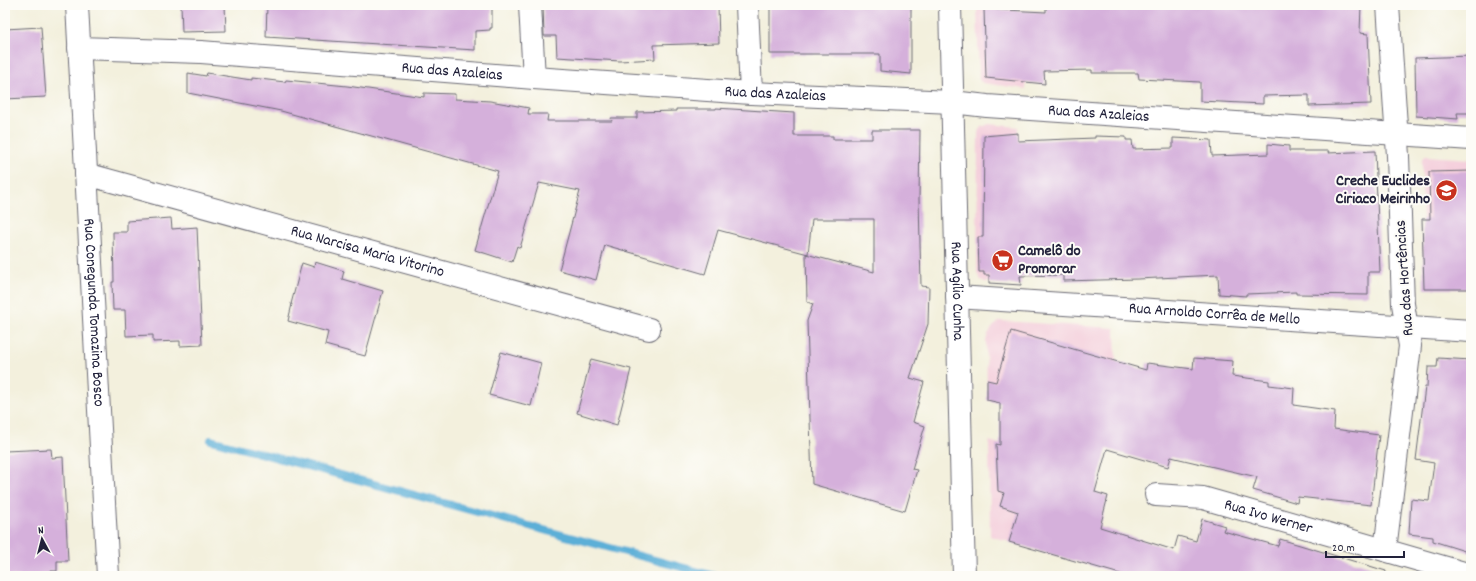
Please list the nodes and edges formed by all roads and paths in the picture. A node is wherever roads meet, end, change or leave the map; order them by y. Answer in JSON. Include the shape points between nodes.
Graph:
{"nodes":[{"id":1,"x":76,"y":5,"type":"edge"},
{"id":2,"x":530,"y":5,"type":"edge"},
{"id":3,"x":746,"y":5,"type":"edge"},
{"id":4,"x":950,"y":5,"type":"edge"},
{"id":5,"x":1388,"y":5,"type":"edge"},
{"id":6,"x":79,"y":48,"type":"junction"},
{"id":7,"x":534,"y":78,"type":"junction"},
{"id":8,"x":751,"y":93,"type":"junction"},
{"id":9,"x":952,"y":102,"type":"junction"},
{"id":10,"x":1396,"y":134,"type":"junction"},
{"id":11,"x":1471,"y":138,"type":"edge"},
{"id":12,"x":86,"y":174,"type":"junction"},
{"id":13,"x":957,"y":297,"type":"junction"},
{"id":14,"x":1406,"y":327,"type":"junction"},
{"id":15,"x":649,"y":329,"type":"dead end"},
{"id":16,"x":1471,"y":331,"type":"edge"},
{"id":17,"x":1156,"y":495,"type":"dead end"},
{"id":18,"x":1385,"y":550,"type":"junction"},
{"id":19,"x":1471,"y":575,"type":"edge"},
{"id":20,"x":108,"y":576,"type":"edge"},
{"id":21,"x":964,"y":576,"type":"edge"}],
"edges":[{"from":1,"to":6,"type":"street","name":"Rua Conegunda Tomazina Bosco"},
{"from":2,"to":7,"type":"street"},
{"from":3,"to":8,"type":"street"},
{"from":4,"to":9,"type":"street","name":"Rua Agílio Cunha"},
{"from":5,"to":10,"type":"street","name":"Rua das Hortências"},
{"from":6,"to":7,"type":"street","name":"Rua das Azaleias","via":[[201,52]]},
{"from":6,"to":12,"type":"street","name":"Rua Conegunda Tomazina Bosco"},
{"from":7,"to":8,"type":"street","name":"Rua das Azaleias"},
{"from":8,"to":9,"type":"street","name":"Rua das Azaleias"},
{"from":9,"to":10,"type":"street","name":"Rua das Azaleias"},
{"from":9,"to":13,"type":"street","name":"Rua Agílio Cunha"},
{"from":10,"to":11,"type":"street","name":"Rua das Azaleias"},
{"from":10,"to":14,"type":"street","name":"Rua das Hortências"},
{"from":12,"to":15,"type":"street","name":"Rua Narcisa Maria Vitorino"},
{"from":12,"to":20,"type":"street","name":"Rua Conegunda Tomazina Bosco"},
{"from":13,"to":14,"type":"street","name":"Rua Arnoldo Corrêa de Mello"},
{"from":13,"to":21,"type":"street","name":"Rua Agílio Cunha"},
{"from":14,"to":16,"type":"street","name":"Rua Arnoldo Corrêa de Mello"},
{"from":14,"to":18,"type":"street","name":"Rua das Hortências","via":[[1410,346]]},
{"from":17,"to":18,"type":"street","name":"Rua Ivo Werner","via":[[1203,498]]},
{"from":18,"to":19,"type":"street","name":"Rua Ivo Werner"}]}
